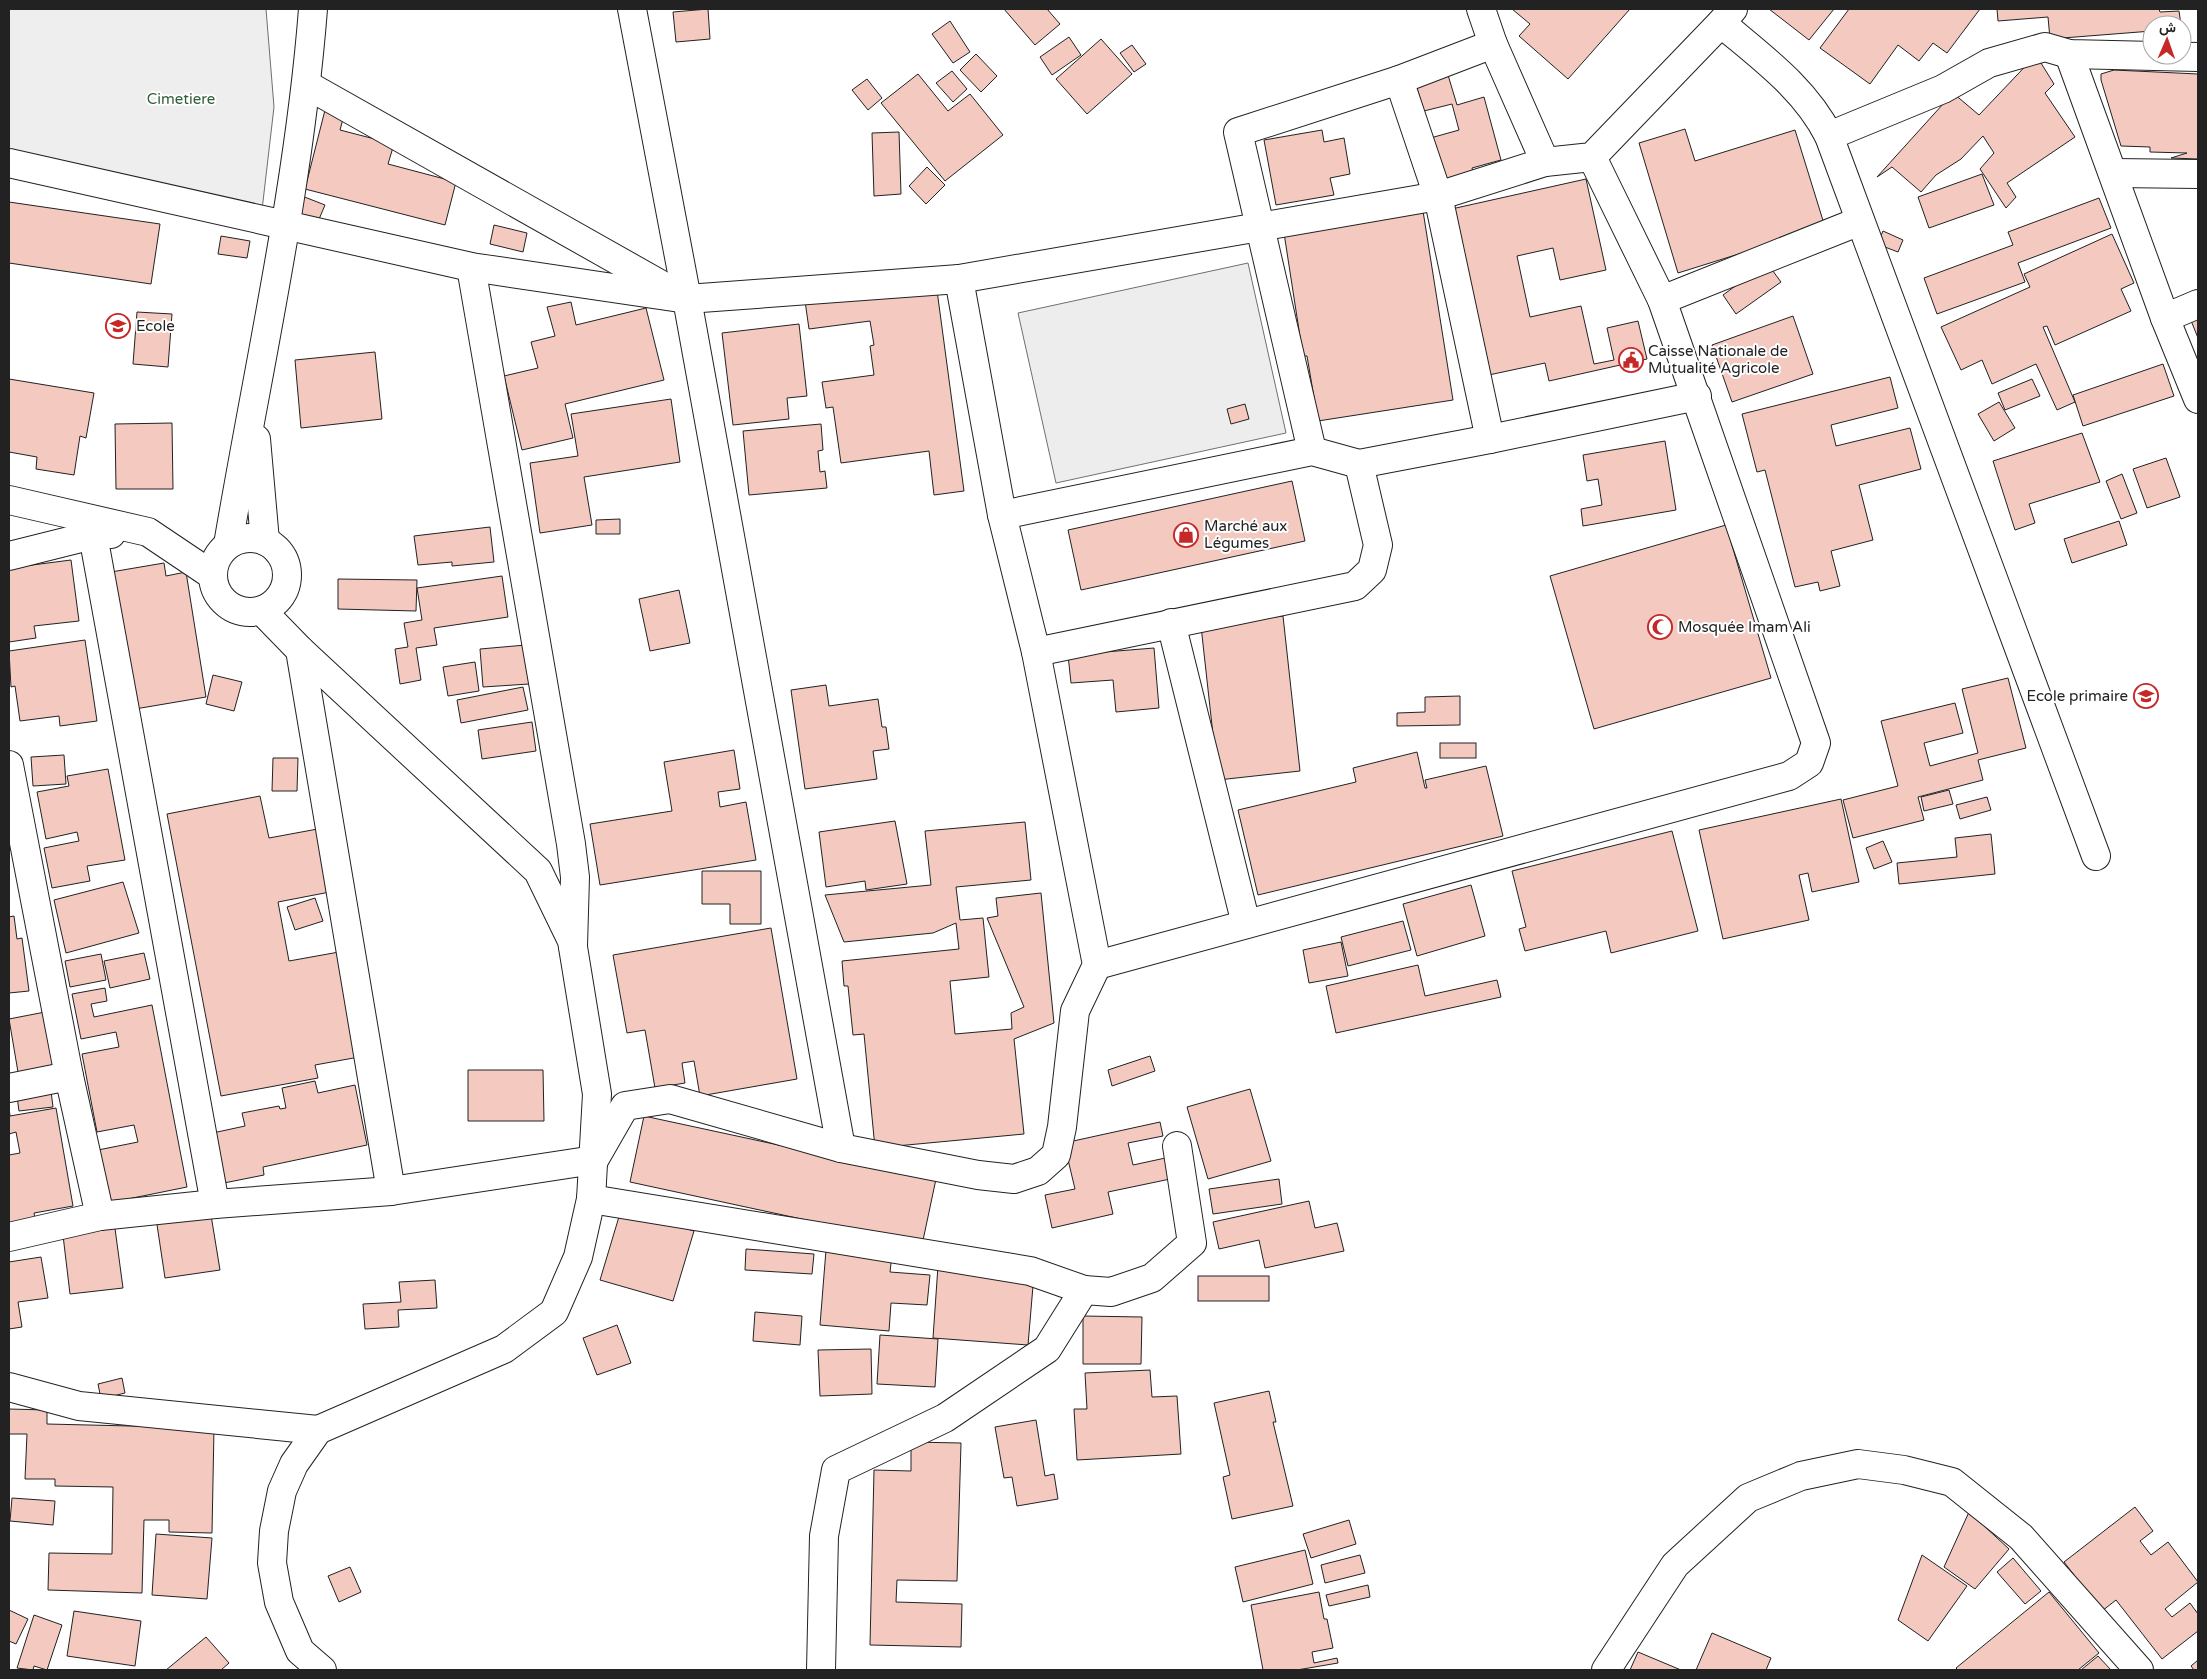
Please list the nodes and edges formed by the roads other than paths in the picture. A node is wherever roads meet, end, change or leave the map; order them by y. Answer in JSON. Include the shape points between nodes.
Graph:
{"nodes":[{"id":1,"x":313,"y":9,"type":"edge"},
{"id":2,"x":632,"y":9,"type":"edge"},
{"id":3,"x":1481,"y":9,"type":"edge"},
{"id":4,"x":1727,"y":16,"type":"edge"},
{"id":5,"x":1492,"y":44,"type":"junction"},
{"id":6,"x":2070,"y":54,"type":"junction"},
{"id":7,"x":2198,"y":57,"type":"edge"},
{"id":8,"x":1399,"y":80,"type":"junction"},
{"id":9,"x":307,"y":85,"type":"junction"},
{"id":10,"x":1829,"y":136,"type":"junction"},
{"id":11,"x":1592,"y":157,"type":"junction"},
{"id":12,"x":1545,"y":162,"type":"junction"},
{"id":13,"x":9,"y":163,"type":"edge"},
{"id":14,"x":2114,"y":174,"type":"junction"},
{"id":15,"x":2198,"y":174,"type":"edge"},
{"id":16,"x":1438,"y":196,"type":"junction"},
{"id":17,"x":1860,"y":221,"type":"junction"},
{"id":18,"x":284,"y":225,"type":"junction"},
{"id":19,"x":1261,"y":227,"type":"junction"},
{"id":20,"x":471,"y":267,"type":"junction"},
{"id":21,"x":959,"y":278,"type":"junction"},
{"id":22,"x":687,"y":299,"type":"junction"},
{"id":23,"x":1662,"y":300,"type":"junction"},
{"id":24,"x":2198,"y":304,"type":"edge"},
{"id":25,"x":2165,"y":318,"type":"junction"},
{"id":26,"x":1697,"y":396,"type":"junction"},
{"id":27,"x":2198,"y":398,"type":"edge"},
{"id":28,"x":252,"y":402,"type":"junction"},
{"id":29,"x":1490,"y":439,"type":"junction"},
{"id":30,"x":1312,"y":451,"type":"junction"},
{"id":31,"x":1359,"y":464,"type":"junction"},
{"id":32,"x":9,"y":500,"type":"edge"},
{"id":33,"x":1002,"y":515,"type":"junction"},
{"id":34,"x":148,"y":532,"type":"junction"},
{"id":35,"x":92,"y":535,"type":"junction"},
{"id":36,"x":265,"y":542,"type":"junction"},
{"id":37,"x":228,"y":545,"type":"junction"},
{"id":38,"x":9,"y":556,"type":"edge"},
{"id":39,"x":212,"y":575,"type":"junction"},
{"id":40,"x":262,"y":611,"type":"junction"},
{"id":41,"x":1171,"y":624,"type":"junction"},
{"id":42,"x":300,"y":650,"type":"junction"},
{"id":43,"x":1036,"y":652,"type":"junction"},
{"id":44,"x":9,"y":765,"type":"edge"},
{"id":45,"x":2096,"y":856,"type":"dead end"},
{"id":46,"x":1246,"y":924,"type":"junction"},
{"id":47,"x":573,"y":946,"type":"junction"},
{"id":48,"x":1097,"y":965,"type":"junction"},
{"id":49,"x":69,"y":1076,"type":"junction"},
{"id":50,"x":9,"y":1088,"type":"edge"},
{"id":51,"x":1177,"y":1146,"type":"dead end"},
{"id":52,"x":841,"y":1148,"type":"junction"},
{"id":53,"x":594,"y":1160,"type":"junction"},
{"id":54,"x":391,"y":1191,"type":"junction"},
{"id":55,"x":591,"y":1199,"type":"junction"},
{"id":56,"x":215,"y":1204,"type":"junction"},
{"id":57,"x":100,"y":1216,"type":"junction"},
{"id":58,"x":9,"y":1237,"type":"edge"},
{"id":59,"x":1084,"y":1290,"type":"junction"},
{"id":60,"x":9,"y":1388,"type":"edge"},
{"id":61,"x":318,"y":1430,"type":"junction"},
{"id":62,"x":322,"y":1670,"type":"edge"},
{"id":63,"x":821,"y":1670,"type":"edge"},
{"id":64,"x":1606,"y":1670,"type":"edge"},
{"id":65,"x":2139,"y":1670,"type":"edge"}],
"edges":[{"from":1,"to":9,"type":"street"},
{"from":2,"to":22,"type":"street"},
{"from":3,"to":5,"type":"street"},
{"from":4,"to":10,"type":"street","via":[[1794,86]]},
{"from":4,"to":11,"type":"street"},
{"from":5,"to":8,"type":"street"},
{"from":5,"to":12,"type":"street"},
{"from":6,"to":7,"type":"street"},
{"from":6,"to":10,"type":"street","via":[[2045,48],[1989,63],[1943,89]]},
{"from":6,"to":14,"type":"street"},
{"from":8,"to":16,"type":"street"},
{"from":8,"to":19,"type":"street","via":[[1238,132]]},
{"from":9,"to":18,"type":"street"},
{"from":9,"to":22,"type":"street"},
{"from":10,"to":17,"type":"street"},
{"from":11,"to":12,"type":"street"},
{"from":11,"to":23,"type":"street"},
{"from":12,"to":16,"type":"street"},
{"from":13,"to":18,"type":"street"},
{"from":14,"to":15,"type":"street"},
{"from":14,"to":25,"type":"street"},
{"from":16,"to":19,"type":"street"},
{"from":16,"to":29,"type":"street"},
{"from":17,"to":23,"type":"street"},
{"from":17,"to":45,"type":"street"},
{"from":18,"to":20,"type":"street"},
{"from":18,"to":28,"type":"street"},
{"from":19,"to":21,"type":"street"},
{"from":19,"to":30,"type":"street"},
{"from":20,"to":22,"type":"street"},
{"from":20,"to":47,"type":"street","via":[[576,877]]},
{"from":21,"to":22,"type":"street"},
{"from":21,"to":33,"type":"street"},
{"from":22,"to":52,"type":"street"},
{"from":23,"to":26,"type":"street"},
{"from":24,"to":25,"type":"street"},
{"from":25,"to":27,"type":"street"},
{"from":26,"to":29,"type":"street"},
{"from":26,"to":46,"type":"street","via":[[1816,742],[1809,762],[1789,776]]},
{"from":28,"to":36,"type":"street"},
{"from":28,"to":37,"type":"street"},
{"from":29,"to":31,"type":"street"},
{"from":30,"to":31,"type":"street"},
{"from":30,"to":33,"type":"street"},
{"from":31,"to":41,"type":"street","via":[[1378,545],[1372,570],[1355,586]]},
{"from":32,"to":34,"type":"street"},
{"from":33,"to":43,"type":"street"},
{"from":34,"to":35,"type":"street"},
{"from":34,"to":39,"type":"street"},
{"from":35,"to":38,"type":"street"},
{"from":35,"to":56,"type":"street"},
{"from":36,"to":37,"type":"street","via":[[252,538]]},
{"from":36,"to":40,"type":"street","via":[[280,554],[287,572],[282,595]]},
{"from":37,"to":39,"type":"street","via":[[218,555]]},
{"from":39,"to":40,"type":"street","via":[[214,588],[231,608],[249,613]]},
{"from":40,"to":42,"type":"street"},
{"from":41,"to":43,"type":"street"},
{"from":41,"to":46,"type":"street"},
{"from":42,"to":47,"type":"street","via":[[538,871]]},
{"from":42,"to":54,"type":"street"},
{"from":43,"to":48,"type":"street"},
{"from":44,"to":49,"type":"street"},
{"from":46,"to":48,"type":"street"},
{"from":47,"to":53,"type":"street","via":[[598,1094]]},
{"from":48,"to":52,"type":"street","via":[[1074,1010],[1062,1127],[1056,1155],[1038,1171],[1014,1179],[978,1175]]},
{"from":49,"to":50,"type":"street"},
{"from":49,"to":57,"type":"street"},
{"from":51,"to":59,"type":"street","via":[[1192,1243],[1152,1278],[1111,1292]]},
{"from":52,"to":53,"type":"street","via":[[670,1099],[625,1106]]},
{"from":53,"to":54,"type":"street"},
{"from":53,"to":55,"type":"street"},
{"from":54,"to":56,"type":"street"},
{"from":55,"to":59,"type":"street","via":[[1030,1271]]},
{"from":55,"to":61,"type":"street","via":[[578,1257],[554,1312],[504,1349]]},
{"from":56,"to":57,"type":"street"},
{"from":57,"to":58,"type":"street"},
{"from":59,"to":63,"type":"street","via":[[1047,1349],[945,1418],[836,1470],[824,1536]]},
{"from":60,"to":61,"type":"street","via":[[88,1407]]},
{"from":61,"to":62,"type":"street","via":[[294,1464],[282,1491],[272,1563],[280,1602],[300,1651]]},
{"from":64,"to":65,"type":"street","via":[[1676,1565],[1748,1498],[1801,1476],[1858,1464],[1904,1470],[1952,1482],[2021,1537]]}]}
